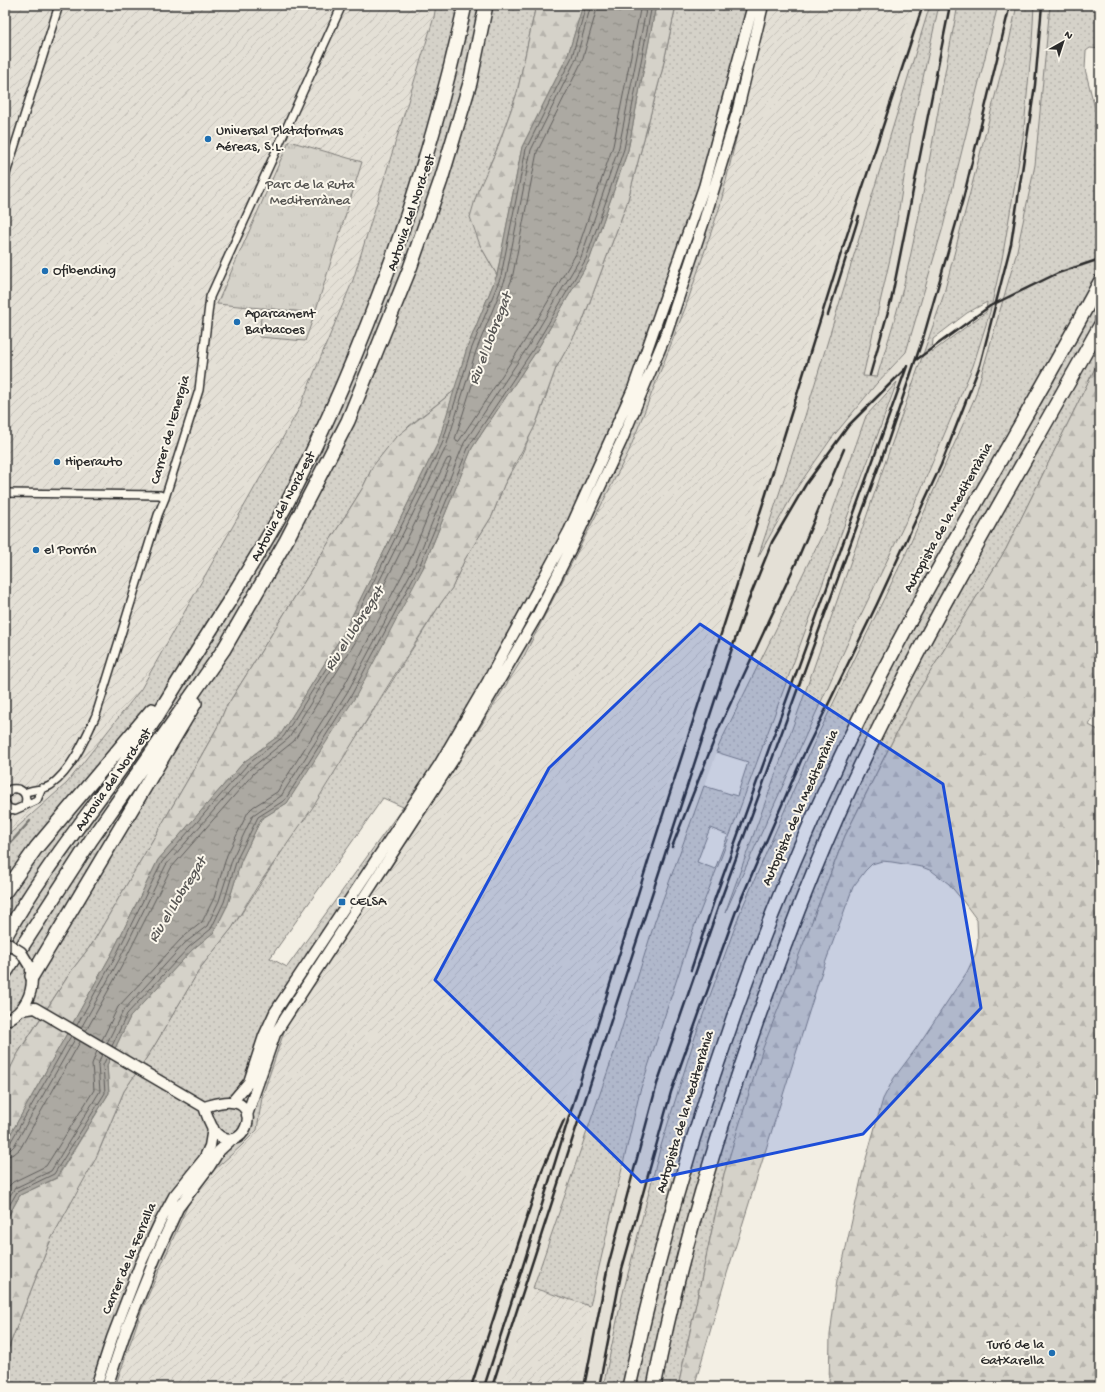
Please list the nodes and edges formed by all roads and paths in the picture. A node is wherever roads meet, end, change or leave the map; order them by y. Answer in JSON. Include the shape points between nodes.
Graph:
{"nodes":[{"id":1,"x":59,"y":5,"type":"edge"},
{"id":2,"x":342,"y":5,"type":"edge"},
{"id":3,"x":465,"y":5,"type":"edge"},
{"id":4,"x":486,"y":5,"type":"edge"},
{"id":5,"x":753,"y":5,"type":"edge"},
{"id":6,"x":763,"y":5,"type":"edge"},
{"id":7,"x":5,"y":177,"type":"edge"},
{"id":8,"x":1100,"y":282,"type":"edge"},
{"id":9,"x":1100,"y":326,"type":"edge"},
{"id":10,"x":5,"y":493,"type":"edge"},
{"id":11,"x":165,"y":498,"type":"junction"},
{"id":12,"x":224,"y":649,"type":"junction"},
{"id":13,"x":181,"y":677,"type":"junction"},
{"id":14,"x":42,"y":788,"type":"junction"},
{"id":15,"x":8,"y":789,"type":"edge"},
{"id":16,"x":24,"y":793,"type":"junction"},
{"id":17,"x":5,"y":796,"type":"edge"},
{"id":18,"x":7,"y":805,"type":"edge"},
{"id":19,"x":24,"y":806,"type":"junction"},
{"id":20,"x":5,"y":819,"type":"edge"},
{"id":21,"x":5,"y":892,"type":"edge"},
{"id":22,"x":5,"y":937,"type":"edge"},
{"id":23,"x":5,"y":942,"type":"edge"},
{"id":24,"x":30,"y":970,"type":"junction"},
{"id":25,"x":5,"y":973,"type":"edge"},
{"id":26,"x":30,"y":994,"type":"junction"},
{"id":27,"x":35,"y":1008,"type":"junction"},
{"id":28,"x":21,"y":1010,"type":"junction"},
{"id":29,"x":5,"y":1021,"type":"edge"},
{"id":30,"x":227,"y":1103,"type":"junction"},
{"id":31,"x":204,"y":1107,"type":"junction"},
{"id":32,"x":247,"y":1115,"type":"junction"},
{"id":33,"x":212,"y":1125,"type":"junction"},
{"id":34,"x":232,"y":1139,"type":"junction"},
{"id":35,"x":96,"y":1387,"type":"edge"},
{"id":36,"x":107,"y":1387,"type":"edge"},
{"id":37,"x":629,"y":1387,"type":"edge"},
{"id":38,"x":654,"y":1387,"type":"edge"}],
"edges":[{"from":1,"to":7,"type":"street"},
{"from":2,"to":11,"type":"street","name":"Carrer de l'Energia","via":[[210,297],[199,390]]},
{"from":3,"to":13,"type":"highway","name":"Autovia del Nord-est","via":[[440,109],[385,279],[330,414],[286,506]]},
{"from":4,"to":12,"type":"highway","name":"Autovia del Nord-est","via":[[470,83],[441,180],[407,276],[348,421],[286,541]]},
{"from":5,"to":30,"type":"street","via":[[704,187],[633,389],[569,531],[488,681],[439,765],[275,1012],[249,1082]]},
{"from":6,"to":32,"type":"street","via":[[737,113],[702,229],[667,332],[598,492],[538,614],[453,760],[275,1034]]},
{"from":8,"to":37,"type":"highway","name":"Autopista de la Mediterrània","via":[[884,669],[789,873],[729,1027],[690,1148],[661,1253]]},
{"from":9,"to":38,"type":"highway","via":[[928,631],[872,742],[818,859],[775,967],[720,1132],[678,1278]]},
{"from":10,"to":11,"type":"street","via":[[160,495]]},
{"from":11,"to":14,"type":"street","name":"Carrer de l'Energia","via":[[96,715],[83,744],[59,778],[50,786]]},
{"from":12,"to":24,"type":"highway","via":[[184,724]]},
{"from":12,"to":25,"type":"highway","name":"Autovia del Nord-est","via":[[91,840]]},
{"from":13,"to":21,"type":"highway","via":[[36,848]]},
{"from":13,"to":22,"type":"highway","name":"Autovia del Nord-est","via":[[155,720],[79,826]]},
{"from":14,"to":16,"type":"street","name":"Carrer de l'Energia"},
{"from":14,"to":19,"type":"street","name":"Carrer de l'Energia","via":[[37,800]]},
{"from":15,"to":16,"type":"street","via":[[19,789]]},
{"from":15,"to":17,"type":"street"},
{"from":16,"to":19,"type":"street"},
{"from":18,"to":19,"type":"street","name":"Carrer de l'Energia","via":[[15,810]]},
{"from":18,"to":20,"type":"street","name":"Carrer de l'Energia"},
{"from":23,"to":24,"type":"street","bridge":true,"via":[[21,952]]},
{"from":24,"to":26,"type":"street"},
{"from":26,"to":27,"type":"street"},
{"from":26,"to":28,"type":"street"},
{"from":27,"to":28,"type":"street"},
{"from":27,"to":31,"type":"street"},
{"from":28,"to":29,"type":"street"},
{"from":30,"to":31,"type":"street"},
{"from":30,"to":32,"type":"street","via":[[240,1105]]},
{"from":30,"to":33,"type":"street","via":[[214,1111]]},
{"from":31,"to":33,"type":"street"},
{"from":32,"to":34,"type":"street","via":[[245,1131]]},
{"from":33,"to":34,"type":"street","via":[[220,1136]]},
{"from":33,"to":35,"type":"street","name":"Carrer de la Ferralla","via":[[210,1146],[204,1159],[174,1196],[160,1222],[115,1331]]},
{"from":34,"to":36,"type":"street","name":"Carrer de la Ferralla","via":[[219,1151],[178,1208],[129,1324]]}]}
